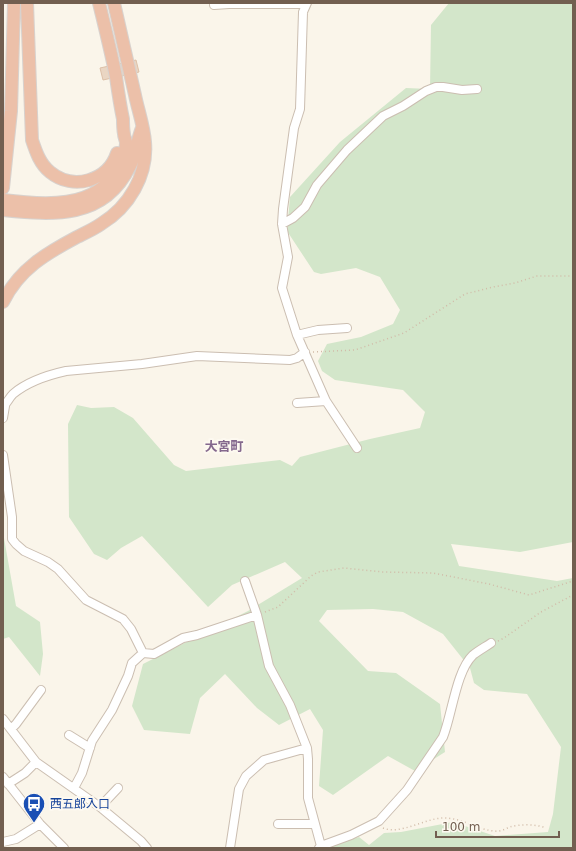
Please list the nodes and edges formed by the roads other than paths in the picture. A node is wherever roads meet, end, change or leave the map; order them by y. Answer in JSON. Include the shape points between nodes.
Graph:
{"nodes":[{"id":1,"x":14,"y":3,"type":"edge"},
{"id":2,"x":27,"y":3,"type":"edge"},
{"id":3,"x":100,"y":3,"type":"edge"},
{"id":4,"x":114,"y":3,"type":"edge"},
{"id":5,"x":307,"y":3,"type":"edge"},
{"id":6,"x":214,"y":5,"type":"dead end"},
{"id":7,"x":477,"y":89,"type":"dead end"},
{"id":8,"x":142,"y":127,"type":"junction"},
{"id":9,"x":124,"y":134,"type":"junction"},
{"id":10,"x":3,"y":185,"type":"edge"},
{"id":11,"x":3,"y":188,"type":"edge"},
{"id":12,"x":3,"y":200,"type":"edge"},
{"id":13,"x":3,"y":210,"type":"edge"},
{"id":14,"x":282,"y":224,"type":"junction"},
{"id":15,"x":3,"y":302,"type":"edge"},
{"id":16,"x":347,"y":328,"type":"dead end"},
{"id":17,"x":297,"y":335,"type":"junction"},
{"id":18,"x":305,"y":352,"type":"junction"},
{"id":19,"x":326,"y":401,"type":"junction"},
{"id":20,"x":298,"y":403,"type":"dead end"},
{"id":21,"x":4,"y":406,"type":"edge"},
{"id":22,"x":3,"y":418,"type":"edge"},
{"id":23,"x":357,"y":448,"type":"dead end"},
{"id":24,"x":3,"y":455,"type":"edge"},
{"id":25,"x":245,"y":580,"type":"dead end"},
{"id":26,"x":257,"y":615,"type":"junction"},
{"id":27,"x":491,"y":643,"type":"road end"},
{"id":28,"x":143,"y":653,"type":"junction"},
{"id":29,"x":41,"y":690,"type":"dead end"},
{"id":30,"x":3,"y":719,"type":"edge"},
{"id":31,"x":11,"y":729,"type":"junction"},
{"id":32,"x":69,"y":735,"type":"dead end"},
{"id":33,"x":90,"y":748,"type":"junction"},
{"id":34,"x":307,"y":748,"type":"junction"},
{"id":35,"x":36,"y":762,"type":"junction"},
{"id":36,"x":6,"y":780,"type":"edge"},
{"id":37,"x":74,"y":788,"type":"junction"},
{"id":38,"x":118,"y":788,"type":"dead end"},
{"id":39,"x":100,"y":807,"type":"junction"},
{"id":40,"x":40,"y":824,"type":"junction"},
{"id":41,"x":278,"y":824,"type":"dead end"},
{"id":42,"x":315,"y":824,"type":"junction"},
{"id":43,"x":3,"y":842,"type":"edge"},
{"id":44,"x":320,"y":847,"type":"edge"},
{"id":45,"x":64,"y":848,"type":"edge"},
{"id":46,"x":147,"y":848,"type":"edge"},
{"id":47,"x":230,"y":848,"type":"edge"}],
"edges":[{"from":1,"to":10,"type":"highway","via":[[11,111]]},
{"from":2,"to":9,"type":"highway","via":[[32,140],[42,163],[54,175],[69,182],[91,180],[103,174],[110,166]]},
{"from":3,"to":9,"type":"highway"},
{"from":4,"to":8,"type":"highway"},
{"from":5,"to":6,"type":"street"},
{"from":5,"to":14,"type":"street","via":[[303,12],[300,109],[294,128]]},
{"from":7,"to":14,"type":"street","via":[[436,87],[383,116],[347,150],[317,185],[305,207]]},
{"from":8,"to":13,"type":"highway","via":[[130,166],[118,184],[101,200],[80,210],[68,212],[39,214]]},
{"from":8,"to":15,"type":"highway","via":[[145,142],[143,167],[137,186],[125,204],[102,224],[48,252],[15,282]]},
{"from":9,"to":12,"type":"highway","via":[[126,142],[121,164],[109,181],[91,194],[72,201],[53,203],[30,204]]},
{"from":10,"to":11,"type":"highway"},
{"from":14,"to":17,"type":"street","via":[[288,257],[282,288]]},
{"from":16,"to":17,"type":"street","via":[[318,330]]},
{"from":17,"to":18,"type":"street"},
{"from":18,"to":19,"type":"street"},
{"from":18,"to":21,"type":"street","via":[[290,360],[196,356],[54,373],[27,385],[12,395]]},
{"from":19,"to":20,"type":"street"},
{"from":19,"to":23,"type":"street"},
{"from":21,"to":22,"type":"street"},
{"from":24,"to":28,"type":"street","via":[[12,517],[12,539],[24,552],[58,569],[86,600],[123,619],[132,629]]},
{"from":25,"to":26,"type":"street"},
{"from":26,"to":28,"type":"street","via":[[183,638],[154,654]]},
{"from":26,"to":34,"type":"street","via":[[270,666],[290,705]]},
{"from":27,"to":44,"type":"street","via":[[472,656],[463,670],[443,737],[407,790],[379,821]]},
{"from":28,"to":33,"type":"street","via":[[132,663],[112,710]]},
{"from":29,"to":31,"type":"street"},
{"from":30,"to":31,"type":"street"},
{"from":31,"to":35,"type":"street"},
{"from":32,"to":33,"type":"street"},
{"from":33,"to":37,"type":"street"},
{"from":34,"to":42,"type":"street","via":[[308,798]]},
{"from":34,"to":47,"type":"street","via":[[264,760],[246,776],[239,789]]},
{"from":35,"to":36,"type":"street","via":[[25,773]]},
{"from":35,"to":37,"type":"street"},
{"from":36,"to":40,"type":"street"},
{"from":37,"to":39,"type":"street"},
{"from":38,"to":39,"type":"street"},
{"from":39,"to":46,"type":"street"},
{"from":40,"to":43,"type":"street","via":[[16,839]]},
{"from":40,"to":45,"type":"street"},
{"from":41,"to":42,"type":"street"},
{"from":42,"to":44,"type":"street"}]}
